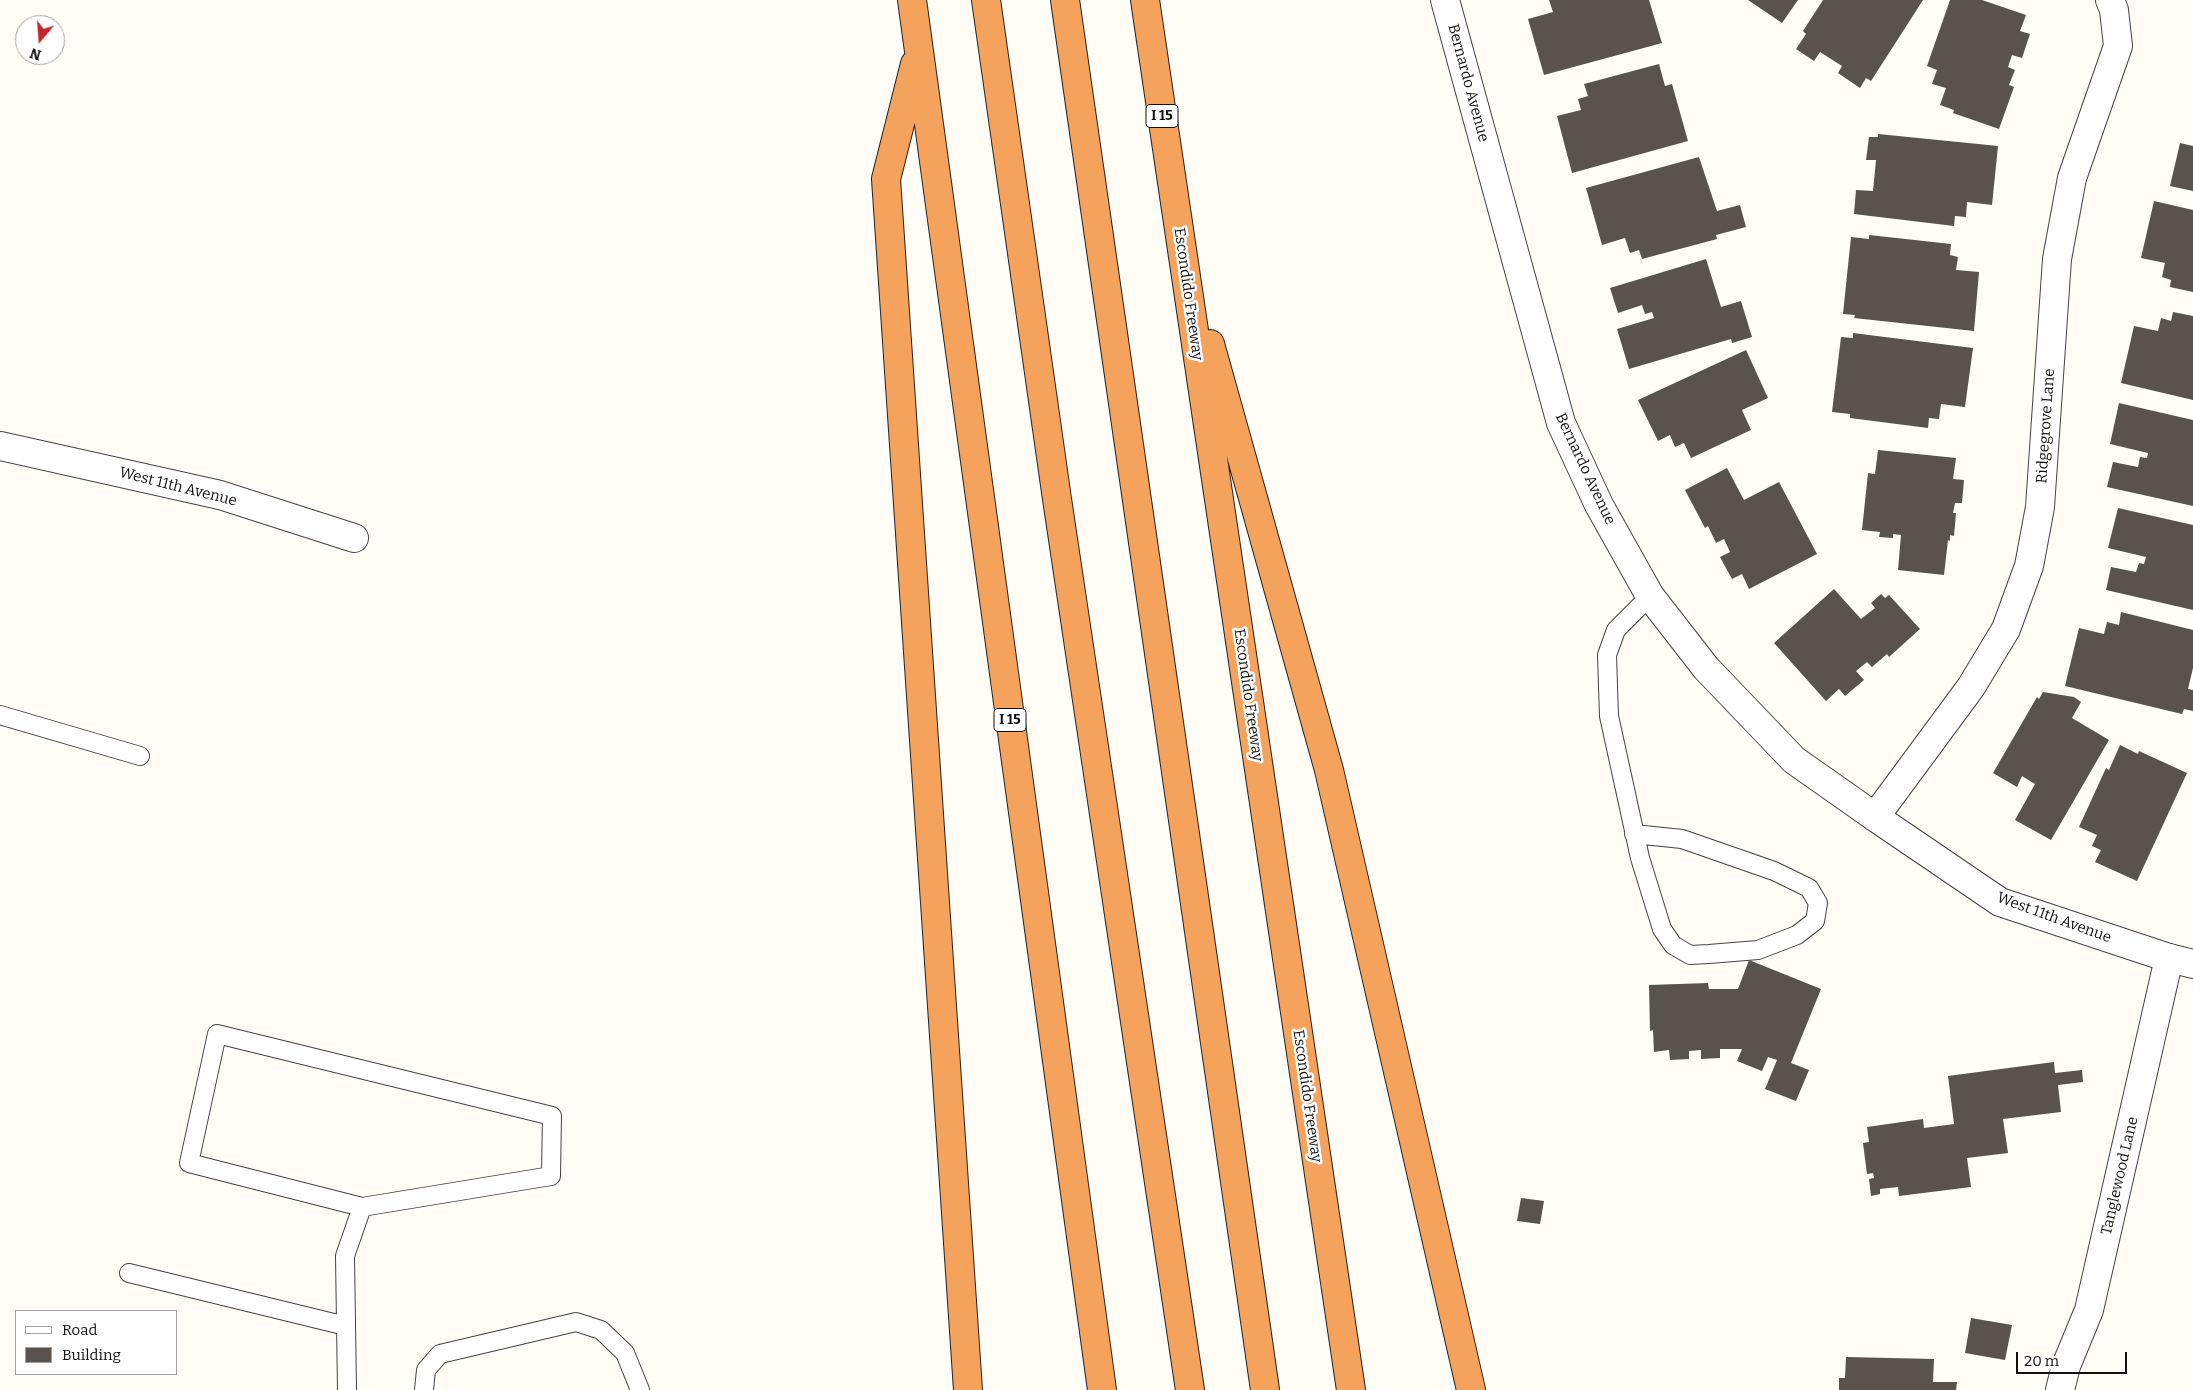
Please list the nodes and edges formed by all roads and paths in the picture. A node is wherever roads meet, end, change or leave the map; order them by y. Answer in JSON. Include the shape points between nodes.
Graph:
{"nodes":[{"id":1,"x":912,"y":0,"type":"edge"},
{"id":2,"x":986,"y":0,"type":"edge"},
{"id":3,"x":1065,"y":0,"type":"edge"},
{"id":4,"x":1145,"y":0,"type":"edge"},
{"id":5,"x":1445,"y":0,"type":"edge"},
{"id":6,"x":2110,"y":0,"type":"edge"},
{"id":7,"x":919,"y":50,"type":"junction"},
{"id":8,"x":1179,"y":232,"type":"junction"},
{"id":9,"x":0,"y":446,"type":"edge"},
{"id":10,"x":354,"y":538,"type":"dead end"},
{"id":11,"x":1650,"y":596,"type":"junction"},
{"id":12,"x":0,"y":715,"type":"edge"},
{"id":13,"x":140,"y":756,"type":"dead end"},
{"id":14,"x":1876,"y":817,"type":"junction"},
{"id":15,"x":1634,"y":834,"type":"junction"},
{"id":16,"x":2181,"y":961,"type":"edge"},
{"id":17,"x":362,"y":1207,"type":"junction"},
{"id":18,"x":129,"y":1272,"type":"dead end"},
{"id":19,"x":346,"y":1326,"type":"junction"},
{"id":20,"x":347,"y":1390,"type":"edge"},
{"id":21,"x":424,"y":1390,"type":"edge"},
{"id":22,"x":640,"y":1390,"type":"edge"},
{"id":23,"x":968,"y":1390,"type":"edge"},
{"id":24,"x":1102,"y":1390,"type":"edge"},
{"id":25,"x":1190,"y":1390,"type":"edge"},
{"id":26,"x":1264,"y":1390,"type":"edge"},
{"id":27,"x":1350,"y":1390,"type":"edge"},
{"id":28,"x":1471,"y":1390,"type":"edge"},
{"id":29,"x":2060,"y":1390,"type":"edge"}],
"edges":[{"from":1,"to":7,"type":"highway","number":"I 15"},
{"from":2,"to":25,"type":"highway"},
{"from":3,"to":26,"type":"highway"},
{"from":4,"to":8,"type":"highway","name":"Escondido Freeway","number":"I 15"},
{"from":5,"to":11,"type":"street","name":"Bernardo Avenue","via":[[1561,423],[1599,505]]},
{"from":6,"to":14,"type":"street","name":"Ridgegrove Lane","via":[[2118,46],[2072,178],[2057,259],[2040,507],[2029,566],[2006,629],[1971,687]]},
{"from":7,"to":23,"type":"highway","via":[[886,179]]},
{"from":7,"to":24,"type":"highway","number":"I 15"},
{"from":8,"to":27,"type":"highway","name":"Escondido Freeway","number":"I 15"},
{"from":8,"to":28,"type":"highway","via":[[1329,770]]},
{"from":9,"to":10,"type":"street","name":"West 11th Avenue","via":[[220,495]]},
{"from":11,"to":14,"type":"street","name":"Bernardo Avenue","via":[[1706,668],[1794,760]]},
{"from":11,"to":15,"type":"lane","via":[[1616,630],[1606,655],[1609,716]]},
{"from":12,"to":13,"type":"lane"},
{"from":14,"to":16,"type":"street","name":"West 11th Avenue","via":[[2000,902]]},
{"from":15,"to":15,"type":"lane","via":[[1662,929],[1673,945],[1690,955],[1758,950],[1797,935],[1815,921],[1818,903],[1809,888],[1774,871],[1682,839]]},
{"from":16,"to":29,"type":"street","name":"Tanglewood Lane","via":[[2089,1310],[2066,1366]]},
{"from":17,"to":17,"type":"lane","via":[[189,1163],[217,1034],[552,1116],[551,1176]]},
{"from":17,"to":19,"type":"lane","via":[[345,1256]]},
{"from":18,"to":19,"type":"lane"},
{"from":19,"to":20,"type":"lane"},
{"from":21,"to":22,"type":"lane","via":[[426,1370],[440,1354],[576,1322],[601,1330],[626,1353]]}]}
